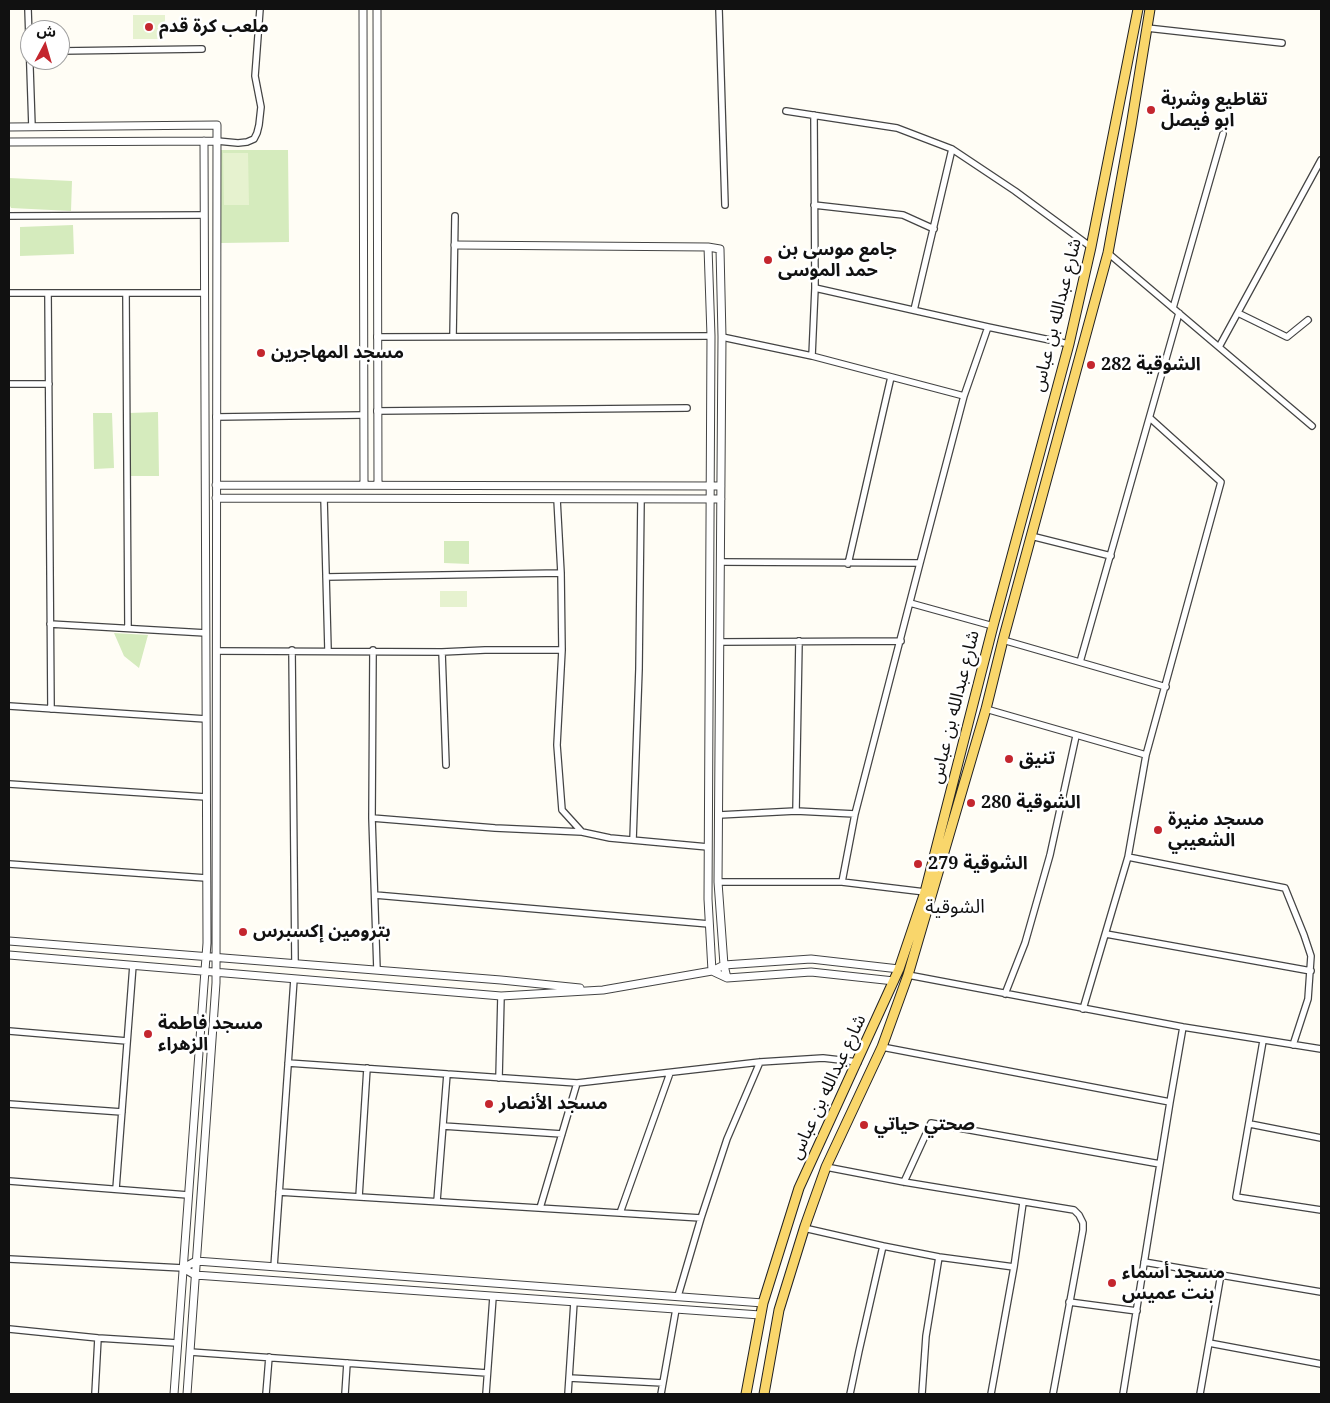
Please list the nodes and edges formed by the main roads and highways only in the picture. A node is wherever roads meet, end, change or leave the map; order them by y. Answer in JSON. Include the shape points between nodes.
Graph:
{"nodes":[{"id":1,"x":1138,"y":9,"type":"edge"},
{"id":2,"x":1150,"y":9,"type":"edge"},
{"id":3,"x":746,"y":1394,"type":"edge"},
{"id":4,"x":764,"y":1394,"type":"edge"}],
"edges":[{"from":1,"to":3,"type":"main road","name":"شارع عبدالله بن عباس","via":[[1069,344],[925,892],[899,970],[799,1188],[763,1303]]},
{"from":2,"to":4,"type":"main road","name":"شارع عبدالله بن عباس","via":[[1108,253],[986,709],[908,975],[882,1046],[826,1167],[804,1228],[779,1310]]}]}
